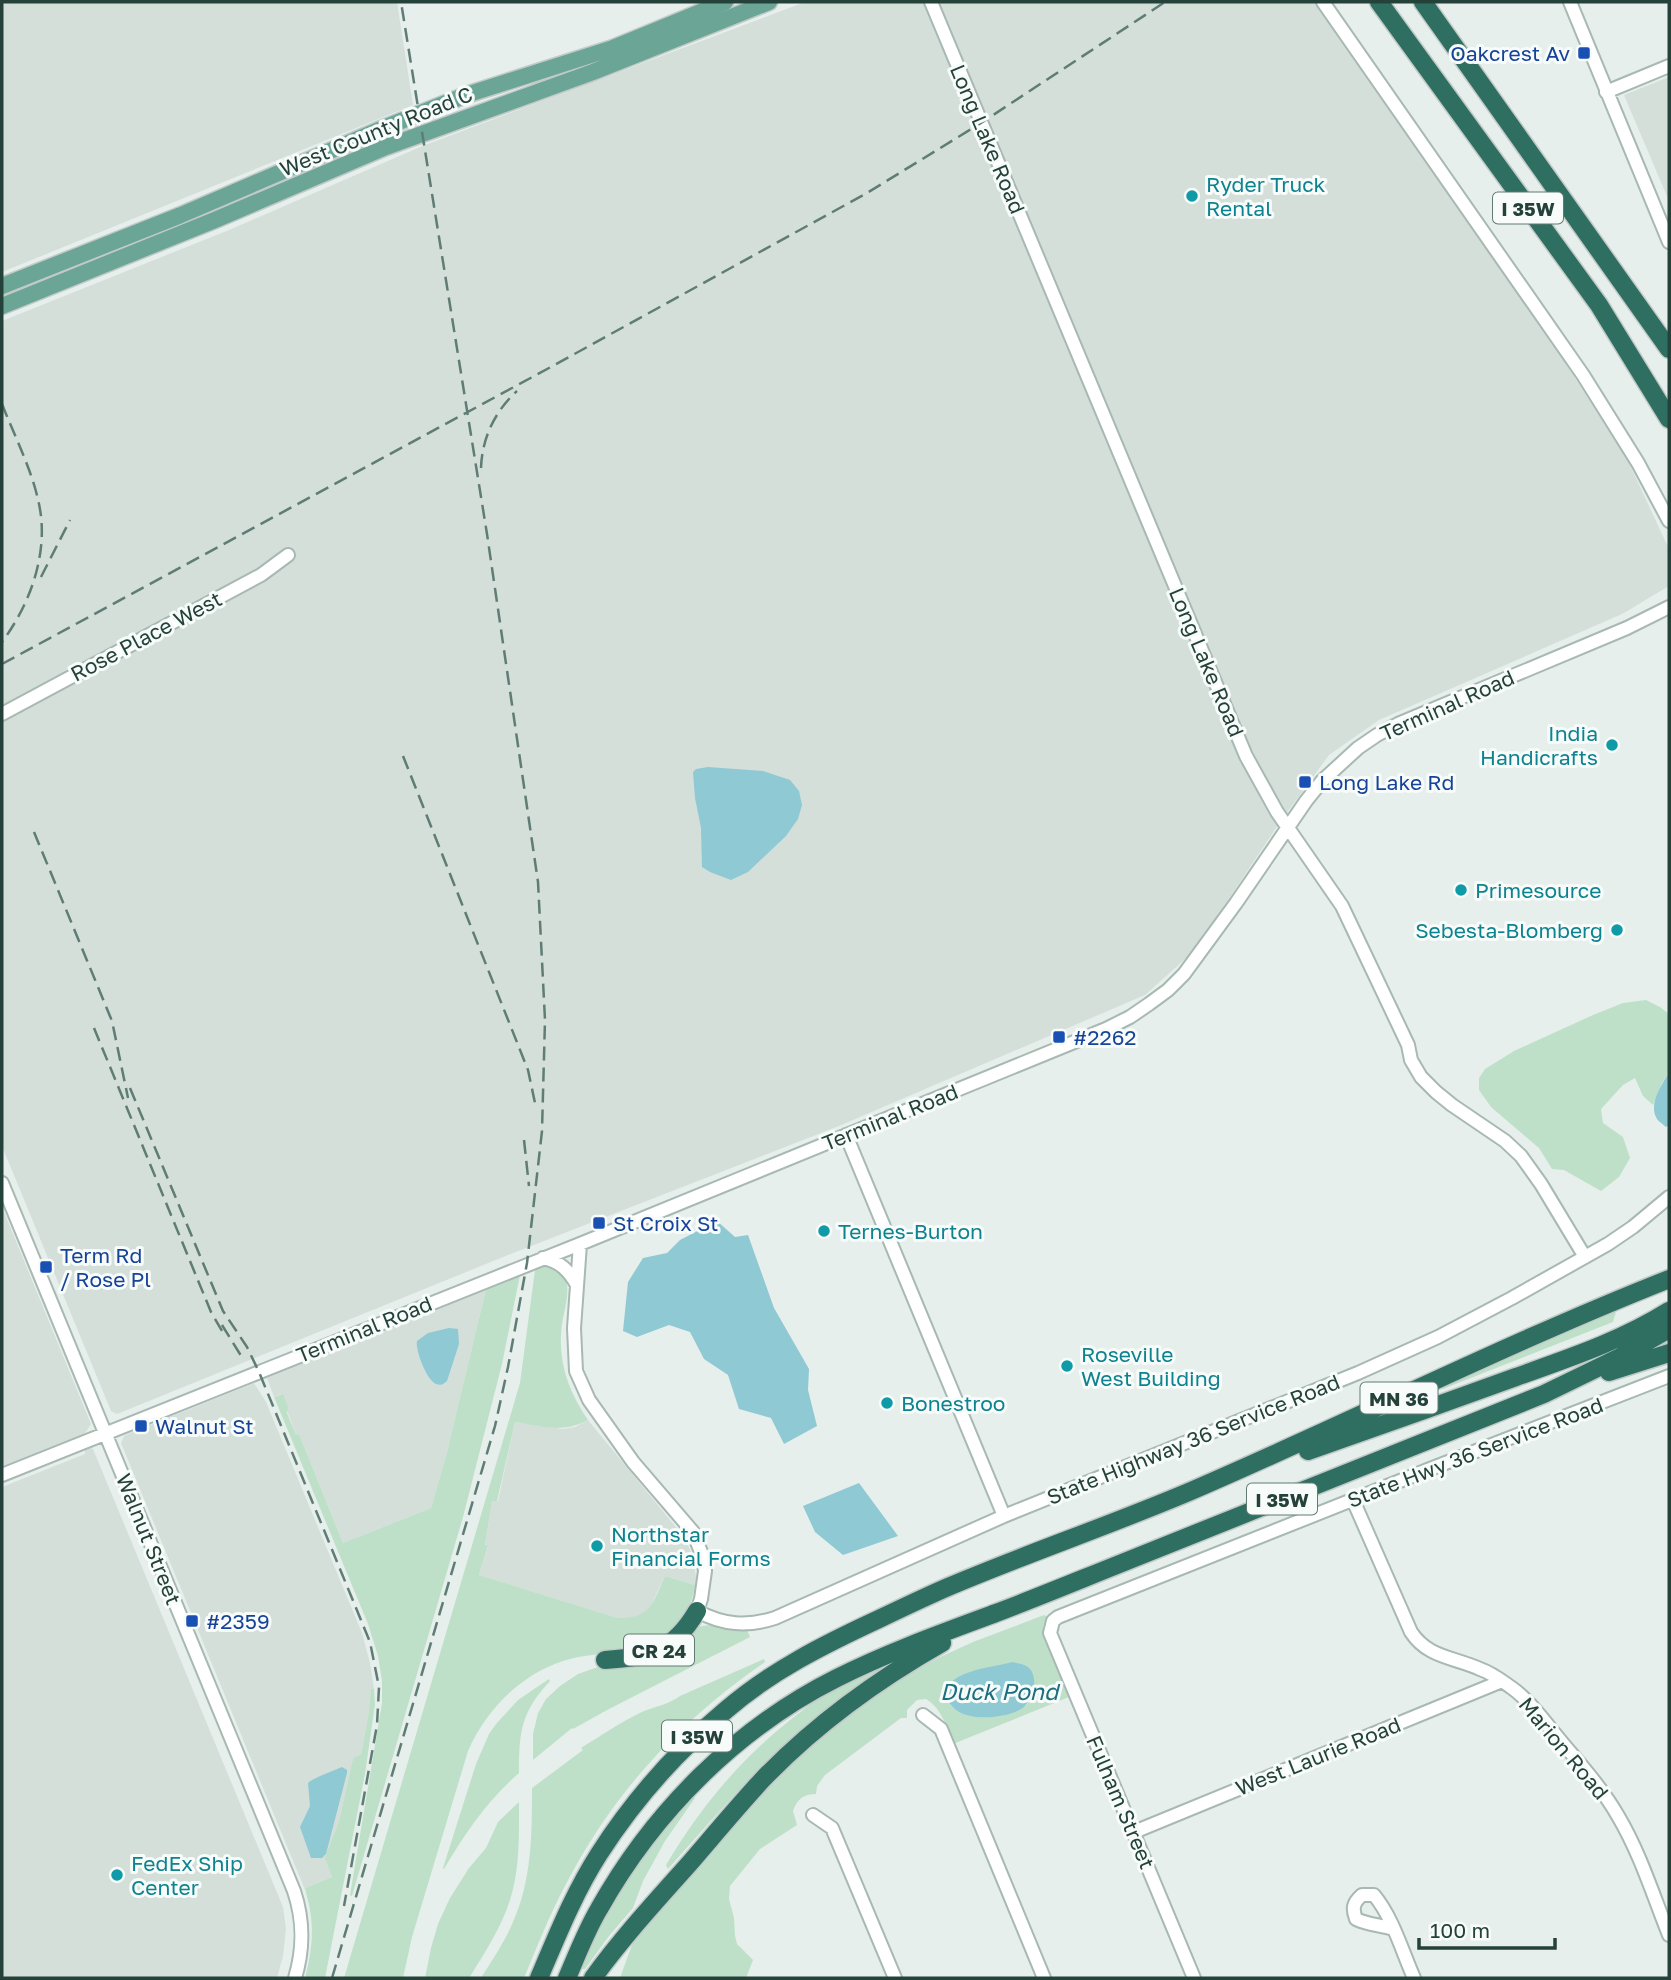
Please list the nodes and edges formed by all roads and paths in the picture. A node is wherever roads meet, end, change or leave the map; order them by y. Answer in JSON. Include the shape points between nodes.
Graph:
{"nodes":[{"id":1,"x":725,"y":2,"type":"edge"},
{"id":2,"x":769,"y":2,"type":"edge"},
{"id":3,"x":931,"y":2,"type":"edge"},
{"id":4,"x":1323,"y":2,"type":"edge"},
{"id":5,"x":1379,"y":2,"type":"edge"},
{"id":6,"x":1423,"y":2,"type":"edge"},
{"id":7,"x":1570,"y":2,"type":"edge"},
{"id":8,"x":590,"y":64,"type":"junction"},
{"id":9,"x":1669,"y":66,"type":"edge"},
{"id":10,"x":1606,"y":92,"type":"junction"},
{"id":11,"x":1669,"y":242,"type":"edge"},
{"id":12,"x":2,"y":286,"type":"edge"},
{"id":13,"x":2,"y":306,"type":"edge"},
{"id":14,"x":1669,"y":349,"type":"edge"},
{"id":15,"x":1669,"y":419,"type":"edge"},
{"id":16,"x":1669,"y":522,"type":"edge"},
{"id":17,"x":288,"y":555,"type":"dead end"},
{"id":18,"x":1669,"y":607,"type":"edge"},
{"id":19,"x":2,"y":714,"type":"edge"},
{"id":20,"x":1287,"y":828,"type":"junction"},
{"id":21,"x":846,"y":1135,"type":"junction"},
{"id":22,"x":2,"y":1183,"type":"edge"},
{"id":23,"x":1669,"y":1197,"type":"edge"},
{"id":24,"x":580,"y":1244,"type":"junction"},
{"id":25,"x":1585,"y":1257,"type":"junction"},
{"id":26,"x":543,"y":1258,"type":"junction"},
{"id":27,"x":1669,"y":1279,"type":"edge"},
{"id":28,"x":577,"y":1284,"type":"junction"},
{"id":29,"x":1669,"y":1311,"type":"edge"},
{"id":30,"x":1669,"y":1329,"type":"edge"},
{"id":31,"x":1669,"y":1352,"type":"edge"},
{"id":32,"x":1669,"y":1376,"type":"edge"},
{"id":33,"x":1544,"y":1394,"type":"junction"},
{"id":34,"x":105,"y":1433,"type":"junction"},
{"id":35,"x":2,"y":1475,"type":"edge"},
{"id":36,"x":1189,"y":1492,"type":"junction"},
{"id":37,"x":1353,"y":1500,"type":"junction"},
{"id":38,"x":1004,"y":1516,"type":"junction"},
{"id":39,"x":1020,"y":1604,"type":"junction"},
{"id":40,"x":696,"y":1611,"type":"junction"},
{"id":41,"x":1050,"y":1626,"type":"joint"},
{"id":42,"x":605,"y":1660,"type":"dead end"},
{"id":43,"x":1502,"y":1681,"type":"junction"},
{"id":44,"x":923,"y":1716,"type":"dead end"},
{"id":45,"x":813,"y":1815,"type":"dead end"},
{"id":46,"x":1134,"y":1832,"type":"junction"},
{"id":47,"x":1393,"y":1928,"type":"dead end"},
{"id":48,"x":1669,"y":1935,"type":"edge"},
{"id":49,"x":295,"y":1978,"type":"edge"},
{"id":50,"x":539,"y":1978,"type":"edge"},
{"id":51,"x":567,"y":1978,"type":"edge"},
{"id":52,"x":593,"y":1978,"type":"edge"},
{"id":53,"x":895,"y":1978,"type":"edge"},
{"id":54,"x":1044,"y":1978,"type":"edge"},
{"id":55,"x":1194,"y":1978,"type":"edge"},
{"id":56,"x":1414,"y":1978,"type":"edge"}],
"edges":[{"from":1,"to":8,"type":"main road","name":"West County Road C"},
{"from":2,"to":8,"type":"main road","name":"West County Road C"},
{"from":3,"to":20,"type":"street","name":"Long Lake Road","via":[[1246,756]]},
{"from":4,"to":16,"type":"street","via":[[1583,375]]},
{"from":5,"to":15,"type":"highway","number":"I 35W","via":[[1599,305]]},
{"from":6,"to":14,"type":"highway","number":"I 35W"},
{"from":7,"to":10,"type":"street"},
{"from":8,"to":12,"type":"main road","name":"West County Road C","via":[[466,96]]},
{"from":8,"to":13,"type":"main road","name":"West County Road C"},
{"from":9,"to":10,"type":"street"},
{"from":10,"to":11,"type":"street"},
{"from":17,"to":19,"type":"street","name":"Rose Place West","via":[[261,575]]},
{"from":18,"to":20,"type":"street","name":"Terminal Road","via":[[1377,735],[1339,763]]},
{"from":20,"to":21,"type":"street","name":"Terminal Road","via":[[1192,963],[1149,1004],[1106,1029]]},
{"from":20,"to":25,"type":"street","name":"Long Lake Road","via":[[1342,906],[1421,1077],[1521,1156]]},
{"from":21,"to":24,"type":"street","name":"Terminal Road"},
{"from":21,"to":38,"type":"street"},
{"from":22,"to":34,"type":"street","name":"Walnut Street"},
{"from":23,"to":25,"type":"street","name":"State Highway 36 Service Road"},
{"from":24,"to":26,"type":"street","name":"Terminal Road"},
{"from":24,"to":28,"type":"street","number":"CR 24"},
{"from":25,"to":38,"type":"street","name":"State Highway 36 Service Road","via":[[1438,1337],[1358,1373]]},
{"from":26,"to":28,"type":"street","via":[[557,1262]]},
{"from":26,"to":34,"type":"street","name":"Terminal Road"},
{"from":27,"to":36,"type":"highway","number":"MN 36"},
{"from":28,"to":40,"type":"street","number":"CR 24","via":[[576,1371],[589,1400],[625,1451],[693,1532],[705,1571]]},
{"from":29,"to":36,"type":"highway","number":"I 35W","via":[[1606,1344]]},
{"from":30,"to":33,"type":"highway","number":"I 35W"},
{"from":31,"to":33,"type":"highway"},
{"from":32,"to":37,"type":"street","name":"State Hwy 36 Service Road"},
{"from":33,"to":39,"type":"highway","number":"I 35W"},
{"from":34,"to":35,"type":"street","name":"Terminal Road"},
{"from":34,"to":49,"type":"street","name":"Walnut Street","via":[[294,1891],[302,1927]]},
{"from":36,"to":50,"type":"highway","number":"I 35W","via":[[947,1587],[826,1644],[752,1689],[699,1733],[621,1822],[580,1887]]},
{"from":37,"to":41,"type":"street","name":"State Hwy 36 Service Road","via":[[1058,1617]]},
{"from":37,"to":43,"type":"street","name":"Marion Road","via":[[1418,1643]]},
{"from":38,"to":40,"type":"street","name":"State Highway 36 Service Road","via":[[775,1618],[735,1624]]},
{"from":39,"to":51,"type":"highway","number":"I 35W","via":[[889,1653],[836,1679],[741,1741],[689,1788],[643,1841],[599,1908]]},
{"from":39,"to":52,"type":"highway","via":[[920,1655],[822,1724],[764,1779]]},
{"from":40,"to":42,"type":"highway","number":"CR 24","via":[[682,1633],[661,1649],[634,1658]]},
{"from":41,"to":46,"type":"street","name":"Fulham Street"},
{"from":43,"to":46,"type":"street","name":"West Laurie Road"},
{"from":43,"to":48,"type":"street","name":"Marion Road","via":[[1541,1718],[1606,1798],[1630,1838]]},
{"from":44,"to":54,"type":"street","via":[[941,1729]]},
{"from":45,"to":53,"type":"street","via":[[832,1828]]},
{"from":46,"to":55,"type":"street","name":"Fulham Street"},
{"from":47,"to":56,"type":"street"}]}
